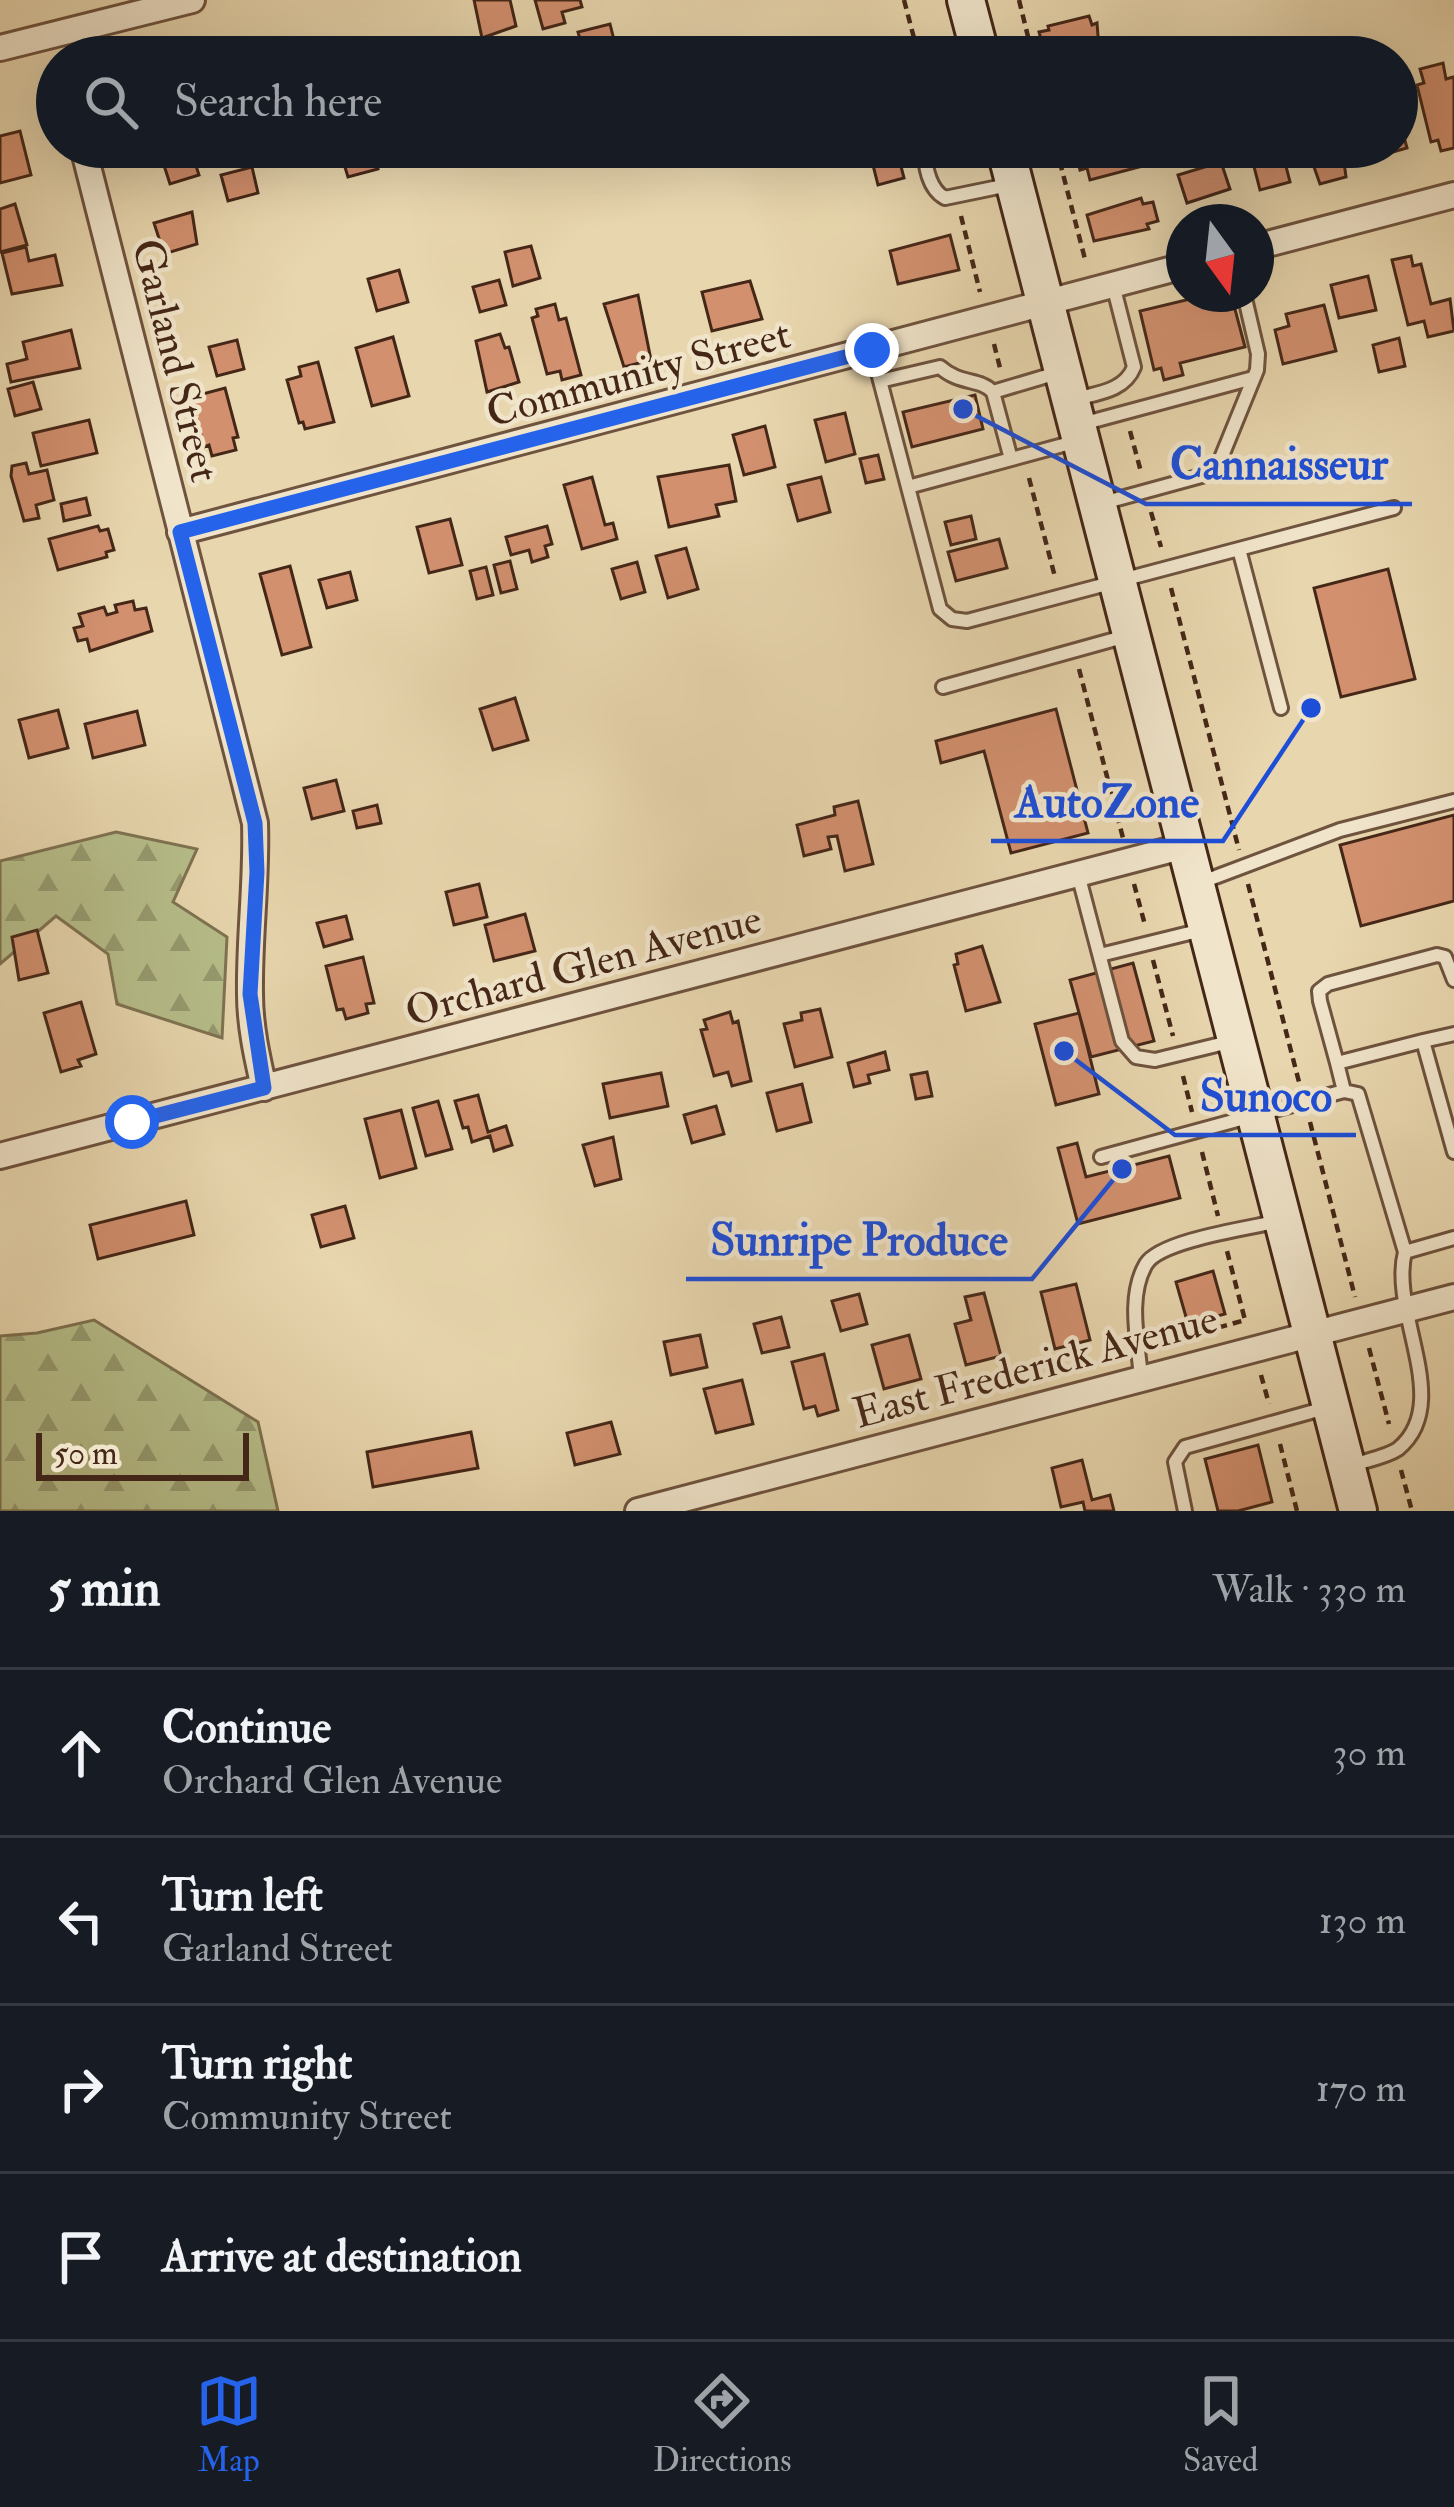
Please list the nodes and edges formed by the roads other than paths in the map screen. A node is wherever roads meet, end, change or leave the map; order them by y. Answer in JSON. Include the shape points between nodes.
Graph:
{"nodes":[{"id":1,"x":192,"y":0,"type":"edge"},
{"id":2,"x":966,"y":0,"type":"edge"},
{"id":3,"x":86,"y":36,"type":"edge"},
{"id":4,"x":975,"y":36,"type":"edge"},
{"id":5,"x":36,"y":47,"type":"edge"},
{"id":6,"x":0,"y":48,"type":"edge"},
{"id":7,"x":88,"y":168,"type":"edge"},
{"id":8,"x":929,"y":168,"type":"edge"},
{"id":9,"x":1010,"y":168,"type":"edge"},
{"id":10,"x":1014,"y":183,"type":"junction"},
{"id":11,"x":1454,"y":194,"type":"edge"},
{"id":12,"x":1274,"y":242,"type":"edge"},
{"id":13,"x":1166,"y":271,"type":"edge"},
{"id":14,"x":1103,"y":287,"type":"junction"},
{"id":15,"x":1046,"y":304,"type":"junction"},
{"id":16,"x":1248,"y":312,"type":"edge"},
{"id":17,"x":872,"y":350,"type":"junction"},
{"id":18,"x":1253,"y":378,"type":"junction"},
{"id":19,"x":880,"y":381,"type":"junction"},
{"id":20,"x":999,"y":390,"type":"junction"},
{"id":21,"x":1073,"y":409,"type":"junction"},
{"id":22,"x":1017,"y":458,"type":"junction"},
{"id":23,"x":908,"y":487,"type":"junction"},
{"id":24,"x":1098,"y":504,"type":"junction"},
{"id":25,"x":1394,"y":508,"type":"dead end"},
{"id":26,"x":180,"y":532,"type":"junction"},
{"id":27,"x":1239,"y":549,"type":"junction"},
{"id":28,"x":1117,"y":580,"type":"junction"},
{"id":29,"x":1131,"y":635,"type":"junction"},
{"id":30,"x":943,"y":687,"type":"dead end"},
{"id":31,"x":1281,"y":708,"type":"dead end"},
{"id":32,"x":1454,"y":801,"type":"edge"},
{"id":33,"x":1185,"y":846,"type":"junction"},
{"id":34,"x":1078,"y":874,"type":"junction"},
{"id":35,"x":1195,"y":884,"type":"junction"},
{"id":36,"x":1207,"y":929,"type":"junction"},
{"id":37,"x":1100,"y":955,"type":"junction"},
{"id":38,"x":1454,"y":980,"type":"edge"},
{"id":39,"x":1454,"y":1034,"type":"edge"},
{"id":40,"x":1236,"y":1040,"type":"junction"},
{"id":41,"x":1424,"y":1041,"type":"junction"},
{"id":42,"x":1337,"y":1064,"type":"junction"},
{"id":43,"x":264,"y":1088,"type":"junction"},
{"id":44,"x":1344,"y":1091,"type":"junction"},
{"id":45,"x":1256,"y":1115,"type":"junction"},
{"id":46,"x":1454,"y":1152,"type":"edge"},
{"id":47,"x":0,"y":1156,"type":"edge"},
{"id":48,"x":1101,"y":1157,"type":"dead end"},
{"id":49,"x":1282,"y":1220,"type":"junction"},
{"id":50,"x":1454,"y":1238,"type":"edge"},
{"id":51,"x":1405,"y":1252,"type":"junction"},
{"id":52,"x":1454,"y":1297,"type":"edge"},
{"id":53,"x":1408,"y":1309,"type":"junction"},
{"id":54,"x":1312,"y":1336,"type":"junction"},
{"id":55,"x":1142,"y":1377,"type":"junction"},
{"id":56,"x":1330,"y":1406,"type":"junction"},
{"id":57,"x":1346,"y":1467,"type":"junction"},
{"id":58,"x":638,"y":1511,"type":"edge"},
{"id":59,"x":1185,"y":1511,"type":"edge"},
{"id":60,"x":1358,"y":1511,"type":"edge"}],
"edges":[{"from":1,"to":3,"type":"street"},
{"from":2,"to":4,"type":"main road"},
{"from":5,"to":6,"type":"street"},
{"from":7,"to":26,"type":"street","name":"Garland Street"},
{"from":8,"to":10,"type":"lane","via":[[945,198]]},
{"from":9,"to":10,"type":"main road"},
{"from":10,"to":15,"type":"main road"},
{"from":11,"to":12,"type":"street"},
{"from":13,"to":14,"type":"street","name":"Community Street"},
{"from":14,"to":15,"type":"street","name":"Community Street"},
{"from":14,"to":21,"type":"lane","via":[[1134,367],[1119,387]]},
{"from":15,"to":17,"type":"street","name":"Community Street"},
{"from":15,"to":21,"type":"main road"},
{"from":16,"to":18,"type":"lane","via":[[1258,354]]},
{"from":17,"to":19,"type":"lane"},
{"from":17,"to":26,"type":"street","name":"Community Street"},
{"from":18,"to":21,"type":"lane","via":[[1125,412]]},
{"from":18,"to":24,"type":"lane","via":[[1216,468]]},
{"from":19,"to":20,"type":"lane","via":[[940,367],[953,379]]},
{"from":19,"to":23,"type":"lane"},
{"from":20,"to":21,"type":"lane"},
{"from":20,"to":22,"type":"lane"},
{"from":21,"to":22,"type":"lane"},
{"from":21,"to":24,"type":"main road"},
{"from":22,"to":23,"type":"lane"},
{"from":23,"to":28,"type":"lane","via":[[940,609],[952,619]]},
{"from":24,"to":28,"type":"main road"},
{"from":25,"to":27,"type":"lane"},
{"from":26,"to":43,"type":"street","name":"Garland Street","via":[[255,823],[250,994]]},
{"from":27,"to":28,"type":"lane"},
{"from":27,"to":31,"type":"lane"},
{"from":28,"to":29,"type":"main road"},
{"from":29,"to":30,"type":"lane"},
{"from":29,"to":33,"type":"main road"},
{"from":32,"to":35,"type":"lane","via":[[1340,830]]},
{"from":33,"to":34,"type":"street","name":"Orchard Glen Avenue"},
{"from":33,"to":35,"type":"main road"},
{"from":34,"to":37,"type":"lane"},
{"from":34,"to":43,"type":"street","name":"Orchard Glen Avenue"},
{"from":35,"to":36,"type":"main road"},
{"from":36,"to":37,"type":"lane"},
{"from":36,"to":40,"type":"main road"},
{"from":37,"to":40,"type":"lane","via":[[1122,1041],[1136,1057],[1155,1060]]},
{"from":38,"to":42,"type":"lane","via":[[1437,955],[1328,984],[1319,1001]]},
{"from":39,"to":41,"type":"lane"},
{"from":40,"to":45,"type":"main road"},
{"from":41,"to":42,"type":"lane"},
{"from":41,"to":46,"type":"lane"},
{"from":42,"to":44,"type":"lane"},
{"from":43,"to":47,"type":"street","name":"Orchard Glen Avenue"},
{"from":44,"to":45,"type":"lane"},
{"from":44,"to":51,"type":"lane","via":[[1364,1104]]},
{"from":45,"to":48,"type":"lane"},
{"from":45,"to":49,"type":"main road"},
{"from":49,"to":54,"type":"main road"},
{"from":49,"to":55,"type":"lane","via":[[1166,1248],[1147,1263],[1135,1306]]},
{"from":50,"to":51,"type":"lane"},
{"from":51,"to":53,"type":"lane","via":[[1400,1273]]},
{"from":52,"to":53,"type":"street","name":"East Frederick Avenue"},
{"from":53,"to":54,"type":"street","name":"East Frederick Avenue"},
{"from":53,"to":57,"type":"lane","via":[[1427,1376],[1418,1432],[1396,1451]]},
{"from":54,"to":55,"type":"street","name":"East Frederick Avenue"},
{"from":54,"to":56,"type":"main road"},
{"from":55,"to":58,"type":"street","name":"East Frederick Avenue"},
{"from":56,"to":57,"type":"main road"},
{"from":56,"to":59,"type":"lane","via":[[1185,1447],[1175,1462]]},
{"from":57,"to":60,"type":"main road"}]}
